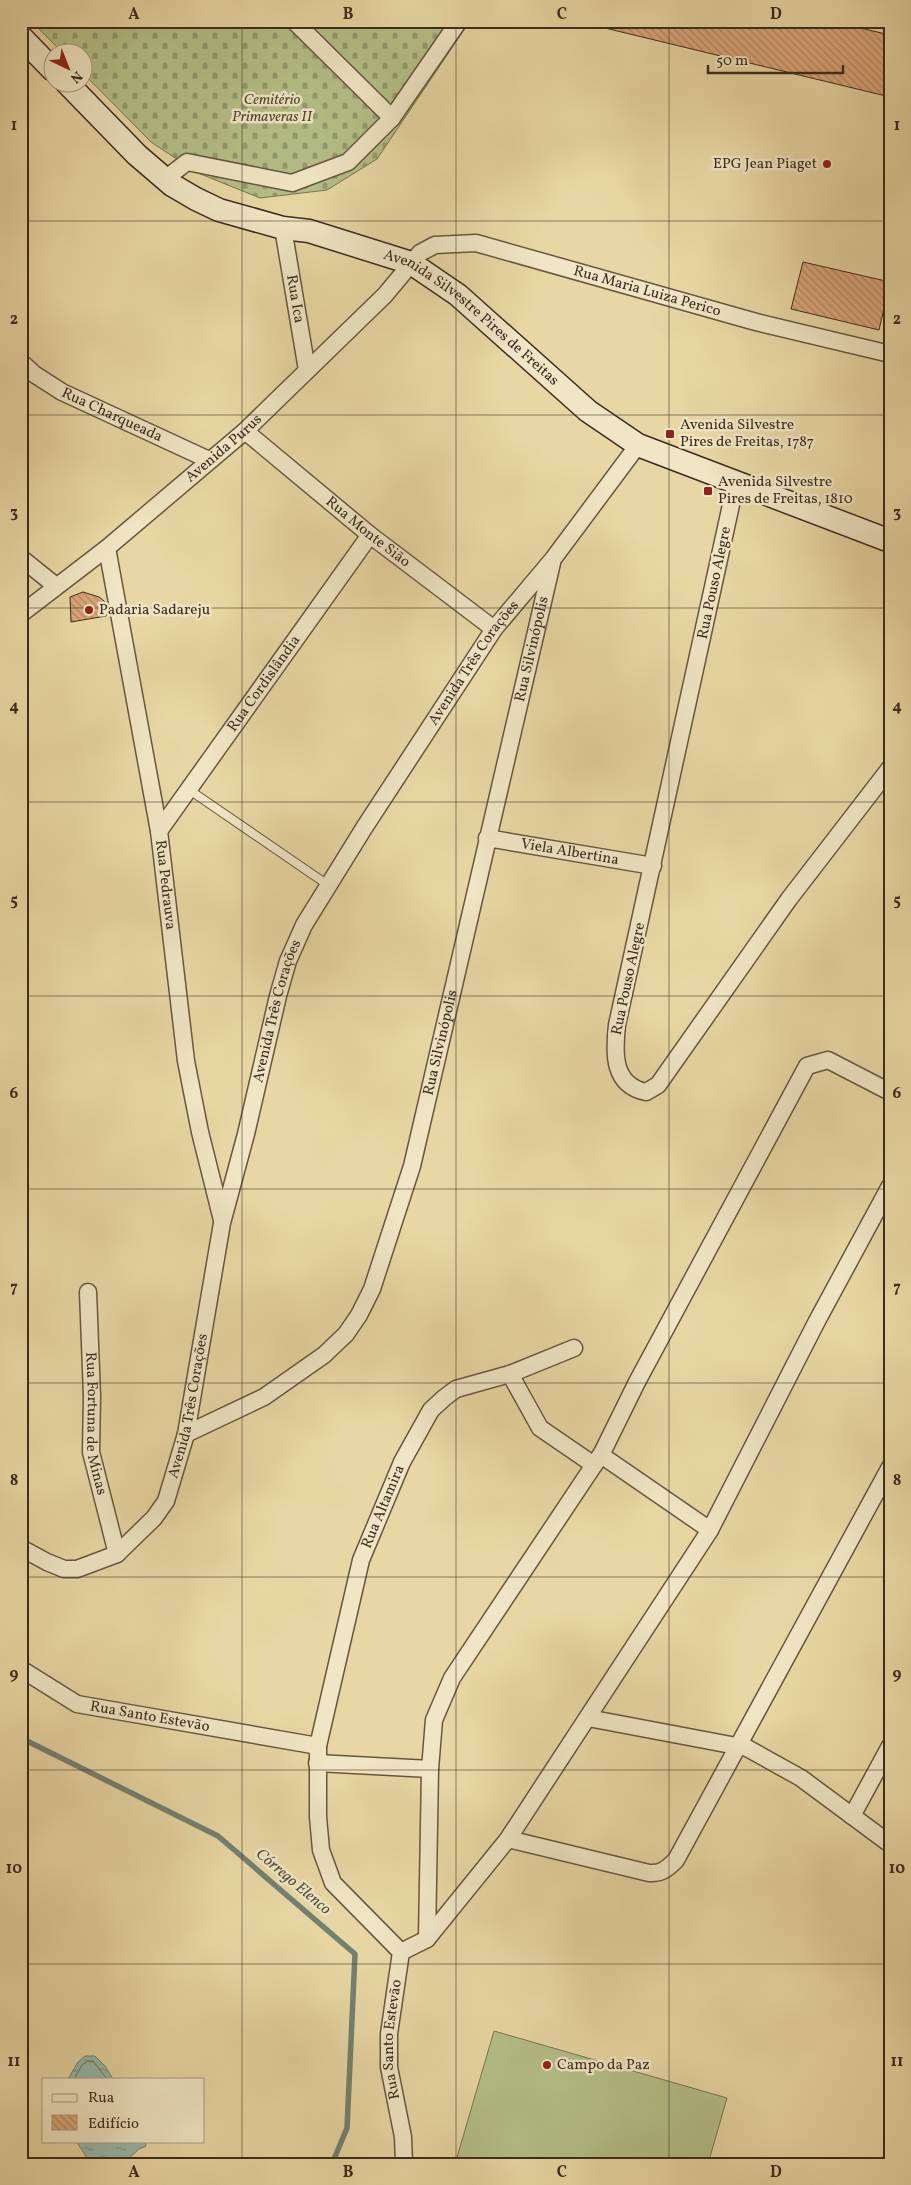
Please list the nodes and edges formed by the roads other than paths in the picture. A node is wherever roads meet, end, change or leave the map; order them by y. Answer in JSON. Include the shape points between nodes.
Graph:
{"nodes":[{"id":1,"x":294,"y":21,"type":"edge"},
{"id":2,"x":459,"y":21,"type":"edge"},
{"id":3,"x":21,"y":37,"type":"edge"},
{"id":4,"x":42,"y":59,"type":"edge"},
{"id":5,"x":76,"y":92,"type":"edge"},
{"id":6,"x":392,"y":118,"type":"junction"},
{"id":7,"x":165,"y":180,"type":"junction"},
{"id":8,"x":283,"y":228,"type":"junction"},
{"id":9,"x":411,"y":263,"type":"junction"},
{"id":10,"x":890,"y":354,"type":"edge"},
{"id":11,"x":21,"y":362,"type":"edge"},
{"id":12,"x":307,"y":370,"type":"junction"},
{"id":13,"x":245,"y":431,"type":"junction"},
{"id":14,"x":638,"y":444,"type":"junction"},
{"id":15,"x":209,"y":460,"type":"junction"},
{"id":16,"x":736,"y":482,"type":"junction"},
{"id":17,"x":370,"y":535,"type":"junction"},
{"id":18,"x":890,"y":541,"type":"edge"},
{"id":19,"x":107,"y":548,"type":"junction"},
{"id":20,"x":21,"y":558,"type":"edge"},
{"id":21,"x":553,"y":559,"type":"junction"},
{"id":22,"x":56,"y":586,"type":"junction"},
{"id":23,"x":21,"y":614,"type":"edge"},
{"id":24,"x":494,"y":629,"type":"junction"},
{"id":25,"x":890,"y":768,"type":"edge"},
{"id":26,"x":188,"y":789,"type":"junction"},
{"id":27,"x":159,"y":831,"type":"junction"},
{"id":28,"x":487,"y":838,"type":"junction"},
{"id":29,"x":653,"y":866,"type":"junction"},
{"id":30,"x":328,"y":885,"type":"junction"},
{"id":31,"x":890,"y":1092,"type":"edge"},
{"id":32,"x":890,"y":1186,"type":"edge"},
{"id":33,"x":222,"y":1222,"type":"junction"},
{"id":34,"x":88,"y":1292,"type":"dead end"},
{"id":35,"x":574,"y":1348,"type":"dead end"},
{"id":36,"x":510,"y":1374,"type":"junction"},
{"id":37,"x":186,"y":1434,"type":"junction"},
{"id":38,"x":597,"y":1460,"type":"junction"},
{"id":39,"x":890,"y":1467,"type":"edge"},
{"id":40,"x":710,"y":1530,"type":"junction"},
{"id":41,"x":21,"y":1548,"type":"edge"},
{"id":42,"x":118,"y":1554,"type":"junction"},
{"id":43,"x":21,"y":1669,"type":"edge"},
{"id":44,"x":588,"y":1718,"type":"junction"},
{"id":45,"x":318,"y":1746,"type":"junction"},
{"id":46,"x":890,"y":1746,"type":"edge"},
{"id":47,"x":738,"y":1747,"type":"junction"},
{"id":48,"x":317,"y":1763,"type":"junction"},
{"id":49,"x":430,"y":1769,"type":"junction"},
{"id":50,"x":852,"y":1816,"type":"junction"},
{"id":51,"x":508,"y":1839,"type":"junction"},
{"id":52,"x":890,"y":1844,"type":"edge"},
{"id":53,"x":427,"y":1940,"type":"junction"},
{"id":54,"x":401,"y":1952,"type":"junction"},
{"id":55,"x":404,"y":2164,"type":"edge"}],
"edges":[{"from":1,"to":6,"type":"street"},
{"from":2,"to":6,"type":"street"},
{"from":3,"to":4,"type":"main road"},
{"from":5,"to":7,"type":"main road","name":"Avenida Silvestre Pires de Freitas","via":[[136,155]]},
{"from":6,"to":7,"type":"street","via":[[348,162],[292,183],[187,162]]},
{"from":7,"to":8,"type":"main road","name":"Avenida Silvestre Pires de Freitas","via":[[219,210]]},
{"from":8,"to":9,"type":"main road","name":"Avenida Silvestre Pires de Freitas","via":[[309,231]]},
{"from":8,"to":12,"type":"street","name":"Rua Ica"},
{"from":9,"to":10,"type":"street","name":"Rua Maria Luiza Perico","via":[[420,253],[435,246],[476,243],[756,322]]},
{"from":9,"to":12,"type":"street","name":"Avenida Purus","via":[[385,295]]},
{"from":9,"to":14,"type":"main road","name":"Avenida Silvestre Pires de Freitas","via":[[458,294],[588,411]]},
{"from":11,"to":15,"type":"street","name":"Rua Charqueada","via":[[62,392]]},
{"from":12,"to":13,"type":"street","name":"Avenida Purus"},
{"from":13,"to":15,"type":"street","name":"Avenida Purus"},
{"from":13,"to":17,"type":"street","name":"Rua Monte Sião"},
{"from":14,"to":16,"type":"main road","name":"Avenida Silvestre Pires de Freitas"},
{"from":14,"to":21,"type":"street","name":"Avenida Três Corações"},
{"from":15,"to":19,"type":"street","name":"Avenida Purus"},
{"from":16,"to":18,"type":"main road","name":"Avenida Silvestre Pires de Freitas"},
{"from":16,"to":29,"type":"street","name":"Rua Pouso Alegre"},
{"from":17,"to":24,"type":"street","name":"Rua Monte Sião"},
{"from":17,"to":26,"type":"street","name":"Rua Cordislândia"},
{"from":19,"to":22,"type":"street","name":"Avenida Purus"},
{"from":19,"to":27,"type":"street","name":"Rua Pedrauva"},
{"from":20,"to":22,"type":"street"},
{"from":21,"to":24,"type":"street","name":"Avenida Três Corações"},
{"from":21,"to":28,"type":"street","name":"Rua Silvinópolis"},
{"from":22,"to":23,"type":"street","name":"Avenida Purus"},
{"from":24,"to":30,"type":"street","name":"Avenida Três Corações"},
{"from":25,"to":29,"type":"street","name":"Rua Pouso Alegre","via":[[789,899],[658,1085],[646,1092],[634,1090],[624,1080],[617,1067],[614,1048]]},
{"from":26,"to":27,"type":"street","name":"Rua Cordislândia"},
{"from":26,"to":30,"type":"lane"},
{"from":27,"to":33,"type":"street","name":"Rua Pedrauva","via":[[186,1061]]},
{"from":28,"to":29,"type":"street","name":"Viela Albertina"},
{"from":28,"to":37,"type":"street","name":"Rua Silvinópolis","via":[[412,1166],[372,1289],[359,1315],[324,1356],[264,1397]]},
{"from":30,"to":33,"type":"street","name":"Avenida Três Corações","via":[[304,925],[288,961]]},
{"from":31,"to":38,"type":"street","via":[[828,1060],[808,1066]]},
{"from":32,"to":40,"type":"street"},
{"from":33,"to":37,"type":"street","name":"Avenida Três Corações"},
{"from":34,"to":42,"type":"street","name":"Rua Fortuna de Minas","via":[[91,1452]]},
{"from":35,"to":36,"type":"street","name":"Rua Altamira"},
{"from":36,"to":38,"type":"street","via":[[540,1428]]},
{"from":36,"to":45,"type":"street","name":"Rua Altamira","via":[[456,1389],[444,1398],[431,1410],[402,1462],[361,1560]]},
{"from":37,"to":42,"type":"street","name":"Avenida Três Corações","via":[[166,1501],[154,1518]]},
{"from":38,"to":40,"type":"street"},
{"from":38,"to":49,"type":"street","via":[[452,1678],[434,1720]]},
{"from":39,"to":47,"type":"street"},
{"from":40,"to":44,"type":"street"},
{"from":41,"to":42,"type":"street","name":"Avenida Três Corações","via":[[64,1569],[77,1569]]},
{"from":43,"to":45,"type":"street","name":"Rua Santo Estevão","via":[[77,1704]]},
{"from":44,"to":47,"type":"street"},
{"from":44,"to":51,"type":"street"},
{"from":45,"to":48,"type":"street","name":"Rua Altamira"},
{"from":46,"to":50,"type":"street"},
{"from":47,"to":50,"type":"street","via":[[747,1748],[801,1778]]},
{"from":47,"to":51,"type":"street","via":[[676,1860],[657,1874]]},
{"from":48,"to":49,"type":"street"},
{"from":48,"to":54,"type":"street","via":[[322,1850],[333,1883]]},
{"from":49,"to":53,"type":"street"},
{"from":50,"to":52,"type":"street"},
{"from":51,"to":53,"type":"street"},
{"from":53,"to":54,"type":"street"},
{"from":54,"to":55,"type":"street","name":"Rua Santo Estevão","via":[[389,2034],[389,2067],[403,2137]]}]}
